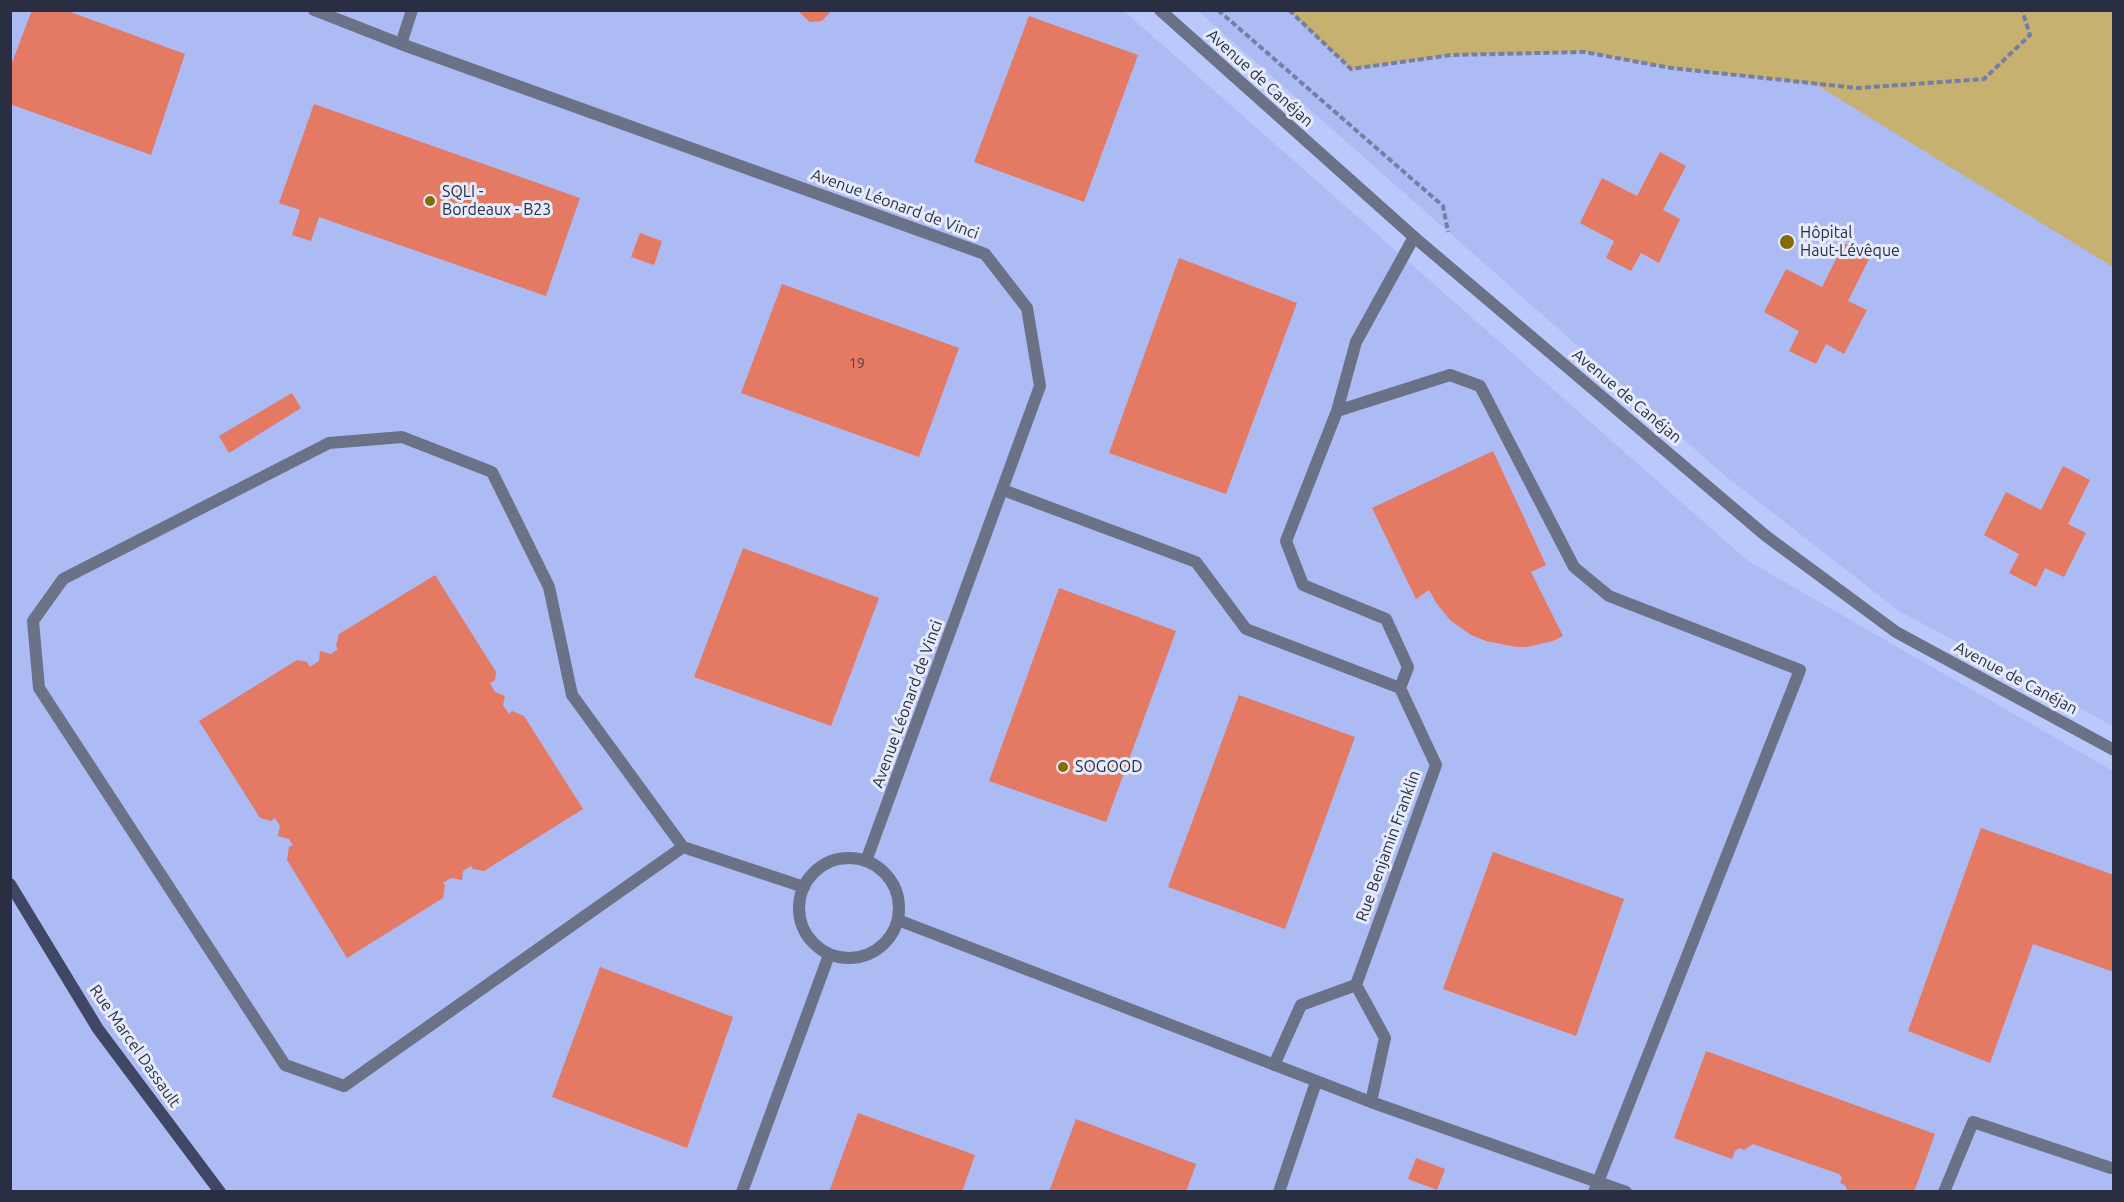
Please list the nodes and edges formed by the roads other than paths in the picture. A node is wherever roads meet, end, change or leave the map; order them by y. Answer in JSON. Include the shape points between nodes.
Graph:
{"nodes":[{"id":1,"x":314,"y":10,"type":"edge"},
{"id":2,"x":412,"y":10,"type":"edge"},
{"id":3,"x":1160,"y":10,"type":"edge"},
{"id":4,"x":401,"y":44,"type":"junction"},
{"id":5,"x":1414,"y":237,"type":"junction"},
{"id":6,"x":1337,"y":411,"type":"junction"},
{"id":7,"x":1003,"y":490,"type":"junction"},
{"id":8,"x":1400,"y":688,"type":"junction"},
{"id":9,"x":2114,"y":750,"type":"edge"},
{"id":10,"x":684,"y":846,"type":"junction"},
{"id":11,"x":866,"y":861,"type":"junction"},
{"id":12,"x":10,"y":884,"type":"edge"},
{"id":13,"x":804,"y":887,"type":"junction"},
{"id":14,"x":898,"y":920,"type":"junction"},
{"id":15,"x":829,"y":955,"type":"junction"},
{"id":16,"x":1356,"y":985,"type":"junction"},
{"id":17,"x":1274,"y":1065,"type":"junction"},
{"id":18,"x":1316,"y":1082,"type":"junction"},
{"id":19,"x":1371,"y":1102,"type":"junction"},
{"id":20,"x":2111,"y":1168,"type":"dead end"},
{"id":21,"x":1595,"y":1187,"type":"edge"},
{"id":22,"x":220,"y":1191,"type":"edge"},
{"id":23,"x":742,"y":1191,"type":"edge"},
{"id":24,"x":1279,"y":1191,"type":"edge"},
{"id":25,"x":1626,"y":1191,"type":"edge"},
{"id":26,"x":1944,"y":1191,"type":"edge"}],
"edges":[{"from":1,"to":4,"type":"street","name":"Avenue Léonard de Vinci"},
{"from":2,"to":4,"type":"street"},
{"from":3,"to":5,"type":"street","name":"Avenue de Canéjan"},
{"from":4,"to":7,"type":"street","name":"Avenue Léonard de Vinci","via":[[985,254],[1027,308],[1040,386]]},
{"from":5,"to":6,"type":"street","via":[[1356,342]]},
{"from":5,"to":9,"type":"street","name":"Avenue de Canéjan","via":[[1766,536],[1896,632]]},
{"from":6,"to":8,"type":"street","via":[[1286,541],[1303,585],[1386,619],[1408,668]]},
{"from":6,"to":21,"type":"street","via":[[1450,375],[1480,386],[1574,567],[1609,596],[1800,670]]},
{"from":7,"to":8,"type":"street","via":[[1196,562],[1246,629]]},
{"from":7,"to":11,"type":"street","name":"Avenue Léonard de Vinci"},
{"from":8,"to":16,"type":"street","name":"Rue Benjamin Franklin","via":[[1436,765]]},
{"from":10,"to":10,"type":"street","via":[[344,1086],[285,1065],[39,688],[33,621],[63,579],[329,443],[402,437],[492,472],[549,587],[572,695]]},
{"from":10,"to":13,"type":"street"},
{"from":11,"to":13,"type":"street","via":[[849,858],[827,863],[813,873]]},
{"from":11,"to":14,"type":"street","via":[[882,870],[895,888]]},
{"from":12,"to":22,"type":"street","name":"Rue Marcel Dassault","via":[[98,1029]]},
{"from":13,"to":15,"type":"street","via":[[799,910],[804,931]]},
{"from":14,"to":15,"type":"street","via":[[885,945],[865,956],[845,959]]},
{"from":14,"to":17,"type":"street"},
{"from":15,"to":23,"type":"street"},
{"from":16,"to":17,"type":"street","via":[[1301,1005]]},
{"from":16,"to":19,"type":"street","via":[[1385,1038]]},
{"from":17,"to":18,"type":"street"},
{"from":18,"to":19,"type":"street"},
{"from":18,"to":24,"type":"street"},
{"from":19,"to":21,"type":"street"},
{"from":20,"to":26,"type":"street","via":[[1973,1122]]},
{"from":21,"to":25,"type":"street"}]}
